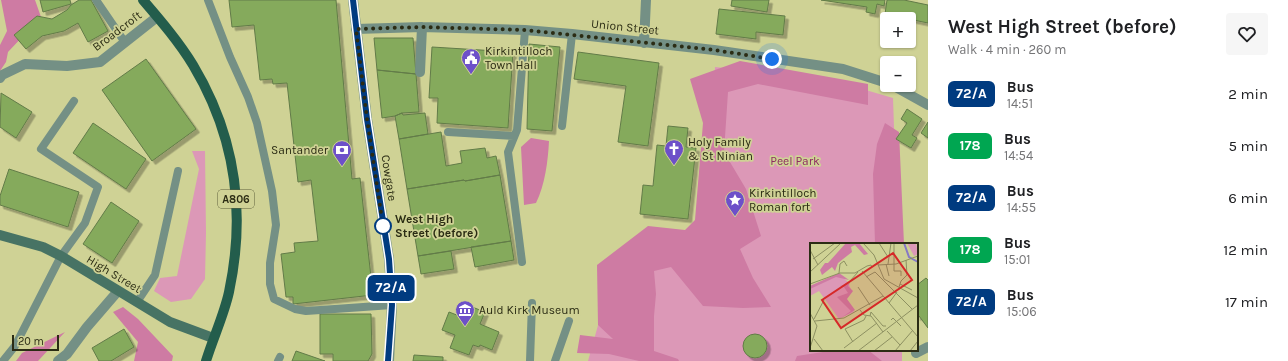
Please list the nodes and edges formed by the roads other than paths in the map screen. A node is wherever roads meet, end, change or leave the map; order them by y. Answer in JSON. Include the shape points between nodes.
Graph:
{"nodes":[{"id":1,"x":96,"y":0,"type":"edge"},
{"id":2,"x":143,"y":0,"type":"edge"},
{"id":3,"x":208,"y":0,"type":"edge"},
{"id":4,"x":353,"y":0,"type":"edge"},
{"id":5,"x":646,"y":0,"type":"edge"},
{"id":6,"x":157,"y":17,"type":"junction"},
{"id":7,"x":422,"y":27,"type":"junction"},
{"id":8,"x":356,"y":29,"type":"junction"},
{"id":9,"x":525,"y":30,"type":"junction"},
{"id":10,"x":572,"y":34,"type":"junction"},
{"id":11,"x":124,"y":41,"type":"junction"},
{"id":12,"x":644,"y":43,"type":"junction"},
{"id":13,"x":420,"y":72,"type":"dead end"},
{"id":14,"x":0,"y":78,"type":"edge"},
{"id":15,"x":880,"y":81,"type":"edge"},
{"id":16,"x":905,"y":92,"type":"edge"},
{"id":17,"x":74,"y":101,"type":"dead end"},
{"id":18,"x":928,"y":105,"type":"edge"},
{"id":19,"x":562,"y":126,"type":"dead end"},
{"id":20,"x":448,"y":132,"type":"dead end"},
{"id":21,"x":514,"y":136,"type":"junction"},
{"id":22,"x":178,"y":171,"type":"dead end"},
{"id":23,"x":0,"y":235,"type":"edge"},
{"id":24,"x":61,"y":256,"type":"junction"},
{"id":25,"x":522,"y":262,"type":"dead end"},
{"id":26,"x":118,"y":291,"type":"junction"},
{"id":27,"x":137,"y":302,"type":"junction"},
{"id":28,"x":532,"y":303,"type":"dead end"},
{"id":29,"x":392,"y":305,"type":"junction"},
{"id":30,"x":569,"y":321,"type":"dead end"},
{"id":31,"x":213,"y":338,"type":"junction"},
{"id":32,"x":928,"y":347,"type":"edge"},
{"id":33,"x":916,"y":353,"type":"dead end"},
{"id":34,"x":68,"y":358,"type":"edge"},
{"id":35,"x":3,"y":361,"type":"edge"},
{"id":36,"x":58,"y":361,"type":"edge"},
{"id":37,"x":206,"y":361,"type":"edge"},
{"id":38,"x":388,"y":361,"type":"edge"},
{"id":39,"x":530,"y":361,"type":"edge"},
{"id":40,"x":555,"y":361,"type":"edge"}],
"edges":[{"from":1,"to":11,"type":"lane"},
{"from":2,"to":6,"type":"main road","number":"A806"},
{"from":3,"to":29,"type":"lane","via":[[257,123],[272,191],[276,225],[270,263],[270,284],[274,299],[306,311]]},
{"from":4,"to":8,"type":"street","name":"Cowgate"},
{"from":5,"to":12,"type":"street"},
{"from":6,"to":11,"type":"street","name":"Broadcroft"},
{"from":6,"to":31,"type":"main road","number":"A806","via":[[193,65],[214,106],[230,155],[235,181],[237,208],[232,275],[227,300]]},
{"from":7,"to":8,"type":"street","name":"Union Street"},
{"from":7,"to":9,"type":"street","name":"Union Street"},
{"from":7,"to":13,"type":"street"},
{"from":8,"to":29,"type":"street","name":"Cowgate","via":[[389,259]]},
{"from":9,"to":10,"type":"street","name":"Union Street"},
{"from":9,"to":21,"type":"lane"},
{"from":10,"to":12,"type":"street","name":"Union Street"},
{"from":10,"to":19,"type":"lane"},
{"from":11,"to":14,"type":"street","name":"Broadcroft","via":[[100,62],[67,66],[25,64]]},
{"from":12,"to":15,"type":"street","name":"Union Street","via":[[714,50],[843,69]]},
{"from":16,"to":18,"type":"street"},
{"from":17,"to":24,"type":"lane","via":[[41,149],[98,187],[85,223]]},
{"from":20,"to":21,"type":"lane"},
{"from":21,"to":25,"type":"lane","via":[[508,152]]},
{"from":22,"to":27,"type":"lane","via":[[155,275]]},
{"from":23,"to":24,"type":"street","name":"High Street","via":[[43,247]]},
{"from":24,"to":26,"type":"street","name":"High Street"},
{"from":24,"to":35,"type":"lane","via":[[15,346]]},
{"from":26,"to":27,"type":"street","name":"High Street"},
{"from":26,"to":34,"type":"street","via":[[87,327]]},
{"from":27,"to":31,"type":"street","name":"High Street","via":[[170,322]]},
{"from":28,"to":39,"type":"lane"},
{"from":29,"to":38,"type":"street","name":"Cowgate"},
{"from":30,"to":40,"type":"lane"},
{"from":31,"to":37,"type":"main road","number":"A806"},
{"from":32,"to":33,"type":"street"},
{"from":34,"to":36,"type":"street"}]}
